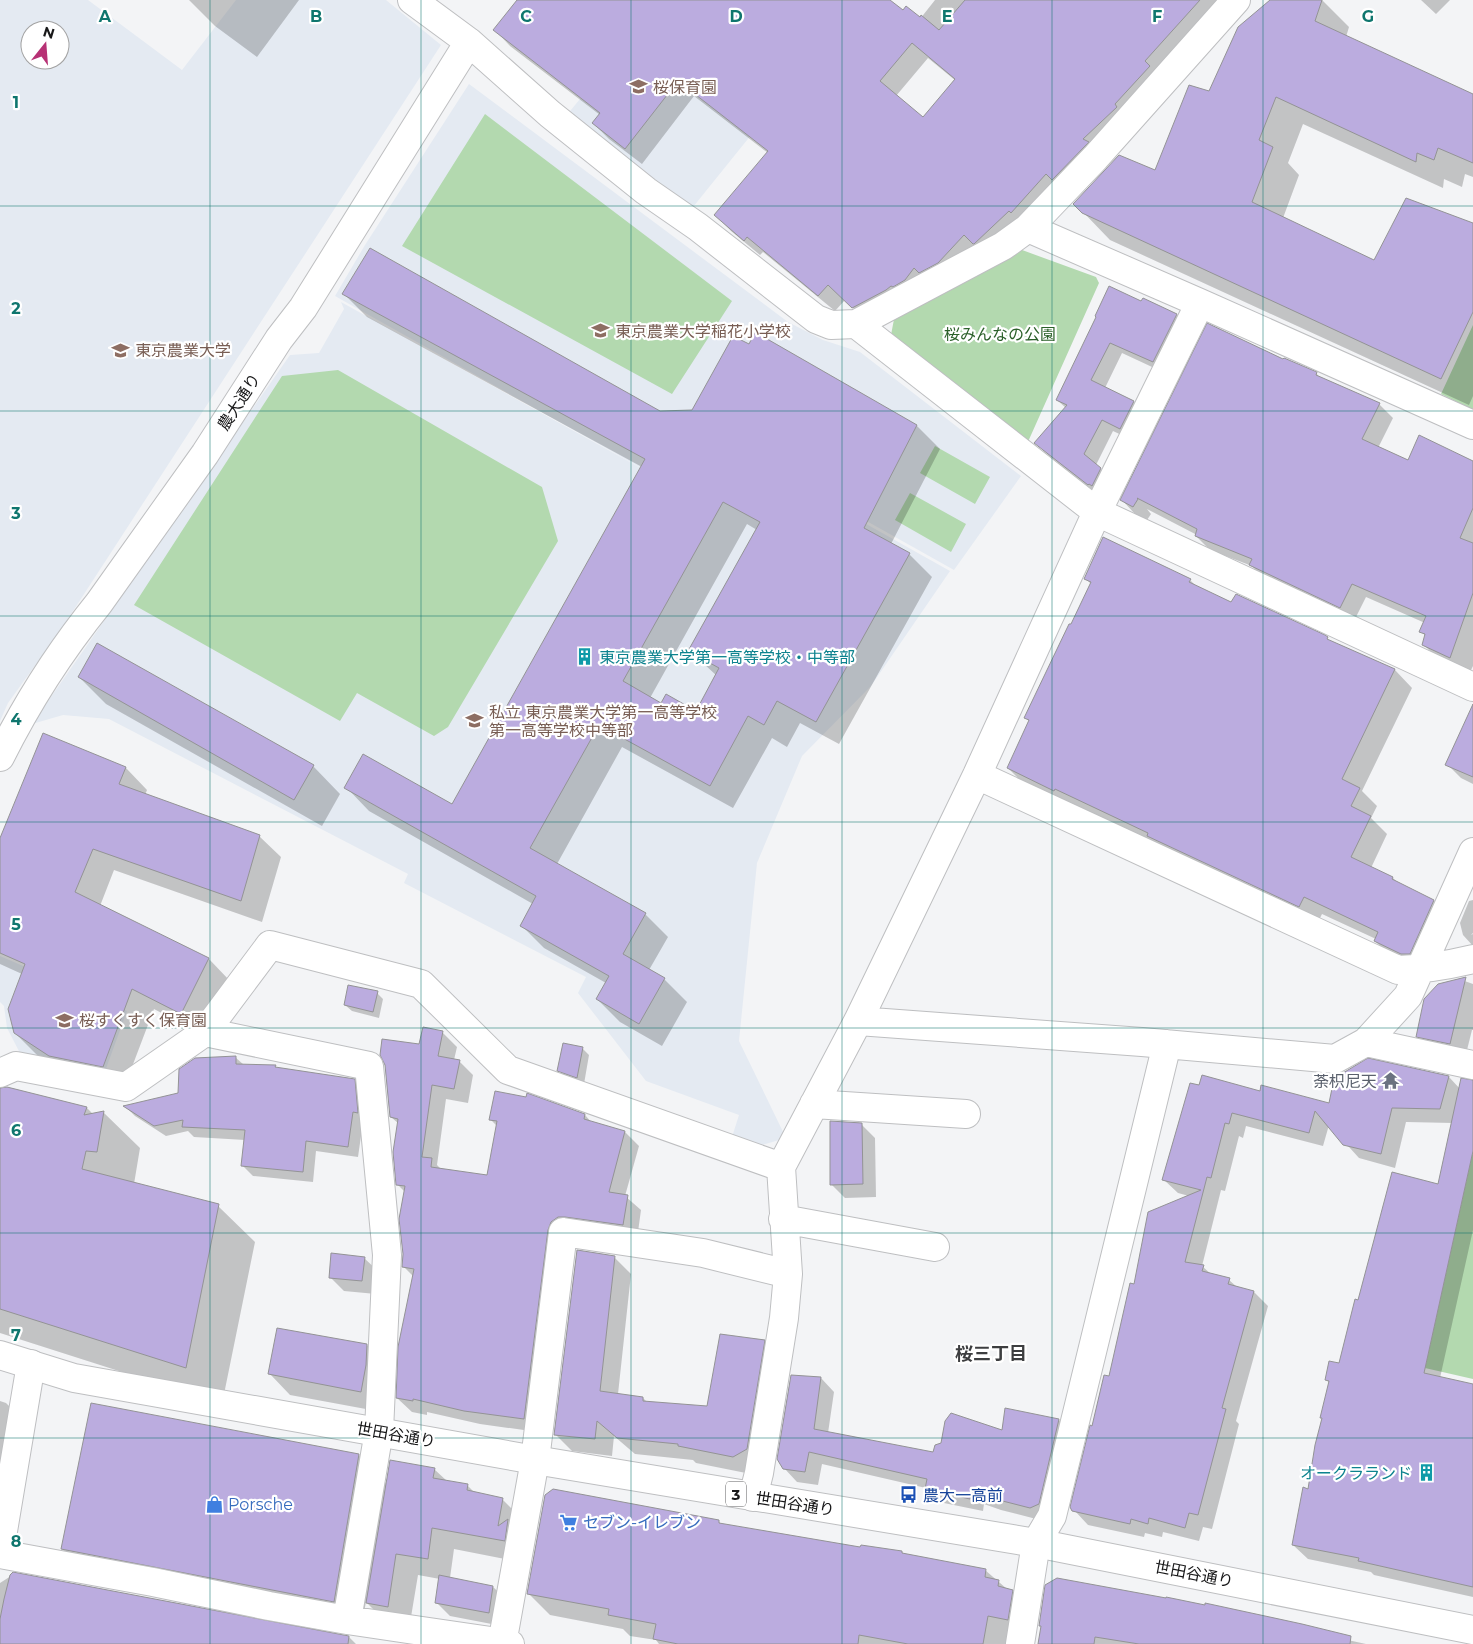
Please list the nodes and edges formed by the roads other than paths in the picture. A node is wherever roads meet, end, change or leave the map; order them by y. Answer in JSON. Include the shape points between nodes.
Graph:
{"nodes":[{"id":1,"x":412,"y":0,"type":"edge"},
{"id":2,"x":1236,"y":0,"type":"edge"},
{"id":3,"x":469,"y":42,"type":"junction"},
{"id":4,"x":1028,"y":228,"type":"junction"},
{"id":5,"x":1200,"y":303,"type":"junction"},
{"id":6,"x":856,"y":324,"type":"junction"},
{"id":7,"x":1473,"y":425,"type":"edge"},
{"id":8,"x":1097,"y":512,"type":"junction"},
{"id":9,"x":1473,"y":687,"type":"edge"},
{"id":10,"x":0,"y":757,"type":"edge"},
{"id":11,"x":977,"y":775,"type":"junction"},
{"id":12,"x":1473,"y":852,"type":"edge"},
{"id":13,"x":1473,"y":958,"type":"edge"},
{"id":14,"x":1420,"y":970,"type":"junction"},
{"id":15,"x":858,"y":1020,"type":"junction"},
{"id":16,"x":205,"y":1032,"type":"junction"},
{"id":17,"x":1366,"y":1042,"type":"junction"},
{"id":18,"x":1167,"y":1044,"type":"junction"},
{"id":19,"x":1473,"y":1065,"type":"edge"},
{"id":20,"x":0,"y":1073,"type":"edge"},
{"id":21,"x":814,"y":1104,"type":"junction"},
{"id":22,"x":966,"y":1114,"type":"dead end"},
{"id":23,"x":781,"y":1167,"type":"junction"},
{"id":24,"x":784,"y":1219,"type":"junction"},
{"id":25,"x":935,"y":1247,"type":"dead end"},
{"id":26,"x":788,"y":1274,"type":"junction"},
{"id":27,"x":0,"y":1354,"type":"edge"},
{"id":28,"x":31,"y":1364,"type":"junction"},
{"id":29,"x":379,"y":1431,"type":"junction"},
{"id":30,"x":534,"y":1460,"type":"junction"},
{"id":31,"x":753,"y":1497,"type":"junction"},
{"id":32,"x":1036,"y":1543,"type":"junction"},
{"id":33,"x":0,"y":1549,"type":"edge"},
{"id":34,"x":0,"y":1554,"type":"edge"},
{"id":35,"x":347,"y":1620,"type":"junction"},
{"id":36,"x":1473,"y":1630,"type":"edge"},
{"id":37,"x":505,"y":1643,"type":"edge"},
{"id":38,"x":1020,"y":1644,"type":"edge"}],
"edges":[{"from":1,"to":3,"type":"street"},
{"from":2,"to":4,"type":"street"},
{"from":3,"to":6,"type":"street","via":[[550,114],[646,191],[698,227],[816,319],[831,325]]},
{"from":3,"to":10,"type":"street","name":"農大通り","via":[[303,308],[205,454],[81,626],[19,718]]},
{"from":4,"to":5,"type":"street"},
{"from":4,"to":6,"type":"street","via":[[1003,246]]},
{"from":5,"to":7,"type":"street"},
{"from":5,"to":8,"type":"street"},
{"from":6,"to":8,"type":"street"},
{"from":8,"to":9,"type":"street"},
{"from":8,"to":11,"type":"street"},
{"from":11,"to":14,"type":"street","via":[[1398,970]]},
{"from":11,"to":15,"type":"street"},
{"from":12,"to":14,"type":"street"},
{"from":13,"to":14,"type":"street"},
{"from":14,"to":17,"type":"street","via":[[1408,996]]},
{"from":15,"to":18,"type":"street"},
{"from":15,"to":21,"type":"street"},
{"from":16,"to":20,"type":"street","via":[[126,1087],[16,1066]]},
{"from":16,"to":23,"type":"street","via":[[270,945],[421,984],[508,1070]]},
{"from":16,"to":29,"type":"street","via":[[369,1066],[387,1255]]},
{"from":17,"to":18,"type":"street","via":[[1335,1059]]},
{"from":17,"to":19,"type":"street"},
{"from":18,"to":32,"type":"street","via":[[1052,1516]]},
{"from":21,"to":22,"type":"street"},
{"from":21,"to":23,"type":"street"},
{"from":23,"to":24,"type":"street"},
{"from":24,"to":25,"type":"street"},
{"from":24,"to":26,"type":"street"},
{"from":26,"to":30,"type":"street","via":[[703,1253],[563,1232]]},
{"from":26,"to":31,"type":"street","via":[[784,1318]]},
{"from":27,"to":28,"type":"street","name":"世田谷通り","number":"3"},
{"from":28,"to":29,"type":"street","name":"世田谷通り","number":"3","via":[[74,1378]]},
{"from":28,"to":33,"type":"street"},
{"from":29,"to":30,"type":"street","name":"世田谷通り","number":"3"},
{"from":29,"to":35,"type":"street"},
{"from":30,"to":31,"type":"street","name":"世田谷通り","number":"3"},
{"from":30,"to":37,"type":"street"},
{"from":31,"to":32,"type":"street","name":"世田谷通り","number":"3"},
{"from":32,"to":36,"type":"street","name":"世田谷通り","number":"3"},
{"from":32,"to":38,"type":"street"},
{"from":34,"to":35,"type":"street"},
{"from":35,"to":37,"type":"street"}]}
